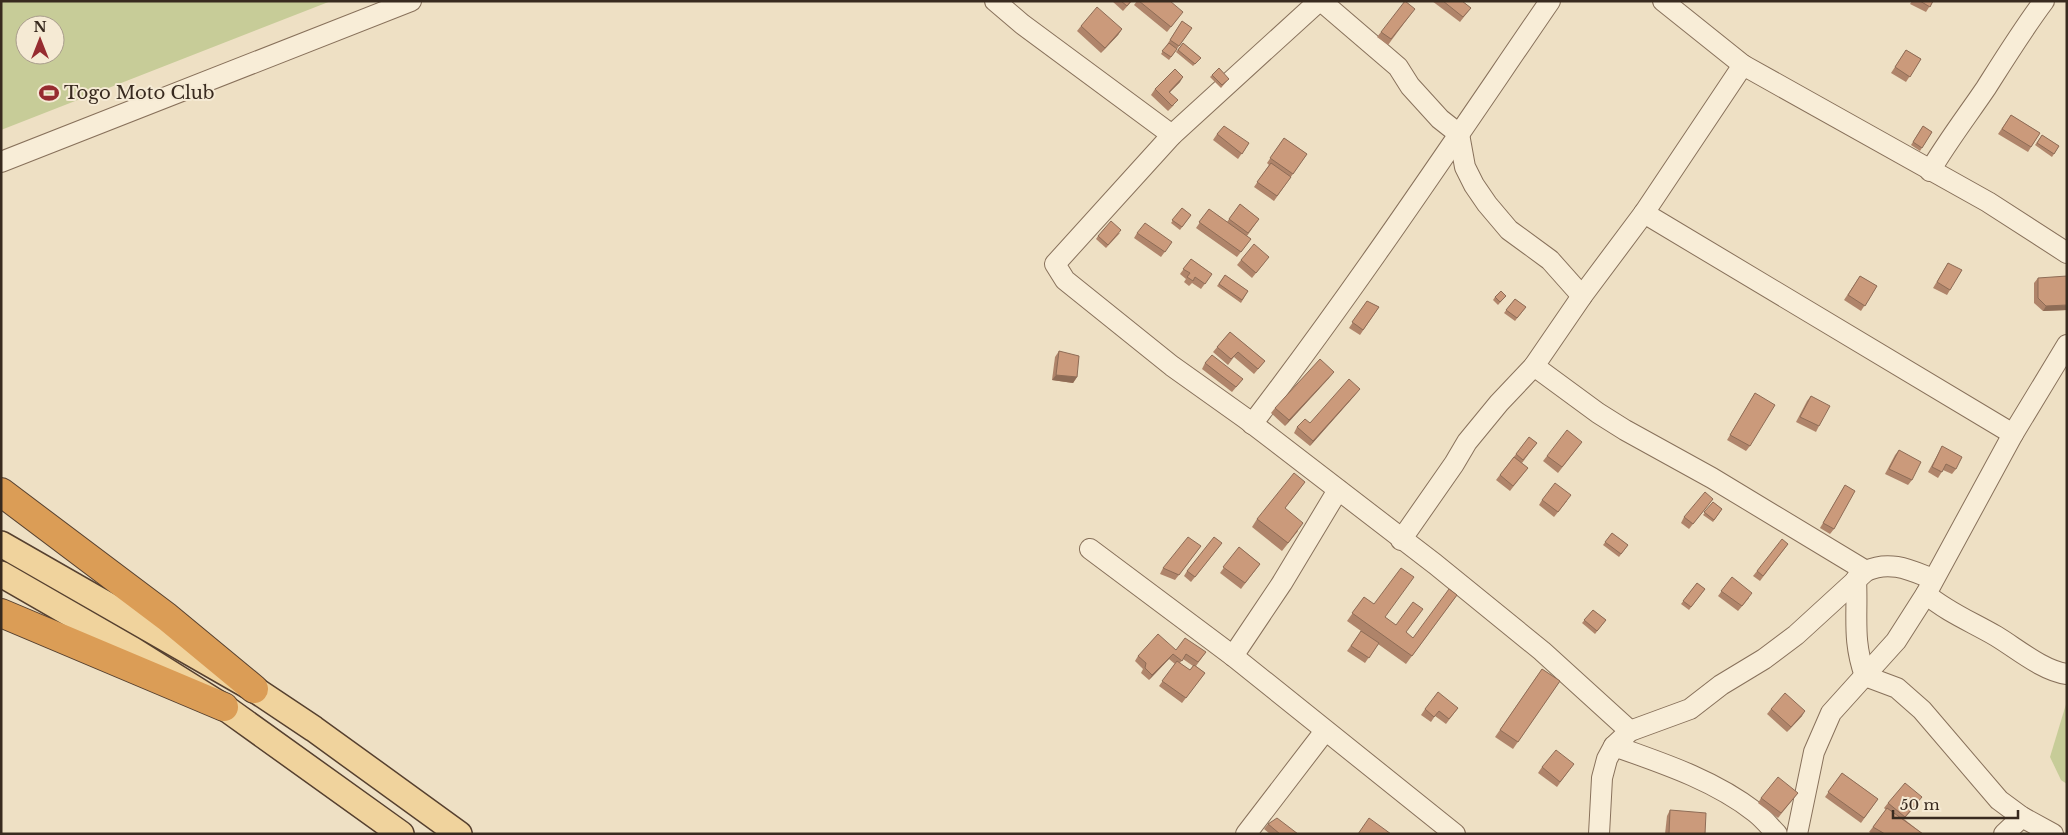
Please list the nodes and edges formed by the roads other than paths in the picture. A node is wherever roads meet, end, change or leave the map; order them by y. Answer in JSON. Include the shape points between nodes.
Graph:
{"nodes":[{"id":1,"x":411,"y":1,"type":"edge"},
{"id":2,"x":995,"y":1,"type":"edge"},
{"id":3,"x":1320,"y":1,"type":"edge"},
{"id":4,"x":1550,"y":1,"type":"edge"},
{"id":5,"x":1663,"y":1,"type":"edge"},
{"id":6,"x":2044,"y":1,"type":"edge"},
{"id":7,"x":1743,"y":65,"type":"junction"},
{"id":8,"x":1459,"y":134,"type":"junction"},
{"id":9,"x":1172,"y":135,"type":"junction"},
{"id":10,"x":1,"y":162,"type":"edge"},
{"id":11,"x":1930,"y":171,"type":"junction"},
{"id":12,"x":1644,"y":213,"type":"junction"},
{"id":13,"x":2067,"y":253,"type":"edge"},
{"id":14,"x":1582,"y":296,"type":"junction"},
{"id":15,"x":2067,"y":345,"type":"edge"},
{"id":16,"x":1534,"y":366,"type":"junction"},
{"id":17,"x":1252,"y":424,"type":"junction"},
{"id":18,"x":2013,"y":434,"type":"junction"},
{"id":19,"x":1338,"y":490,"type":"junction"},
{"id":20,"x":1,"y":492,"type":"edge"},
{"id":21,"x":1401,"y":540,"type":"junction"},
{"id":22,"x":1,"y":544,"type":"edge"},
{"id":23,"x":1090,"y":549,"type":"dead end"},
{"id":24,"x":1,"y":574,"type":"edge"},
{"id":25,"x":1861,"y":575,"type":"junction"},
{"id":26,"x":1930,"y":587,"type":"junction"},
{"id":27,"x":1,"y":613,"type":"edge"},
{"id":28,"x":1233,"y":656,"type":"junction"},
{"id":29,"x":2067,"y":674,"type":"edge"},
{"id":30,"x":1865,"y":676,"type":"junction"},
{"id":31,"x":254,"y":689,"type":"junction"},
{"id":32,"x":224,"y":707,"type":"junction"},
{"id":33,"x":1325,"y":731,"type":"junction"},
{"id":34,"x":1630,"y":731,"type":"junction"},
{"id":35,"x":1614,"y":746,"type":"junction"},
{"id":36,"x":2022,"y":817,"type":"junction"},
{"id":37,"x":401,"y":834,"type":"edge"},
{"id":38,"x":458,"y":834,"type":"edge"},
{"id":39,"x":1246,"y":834,"type":"edge"},
{"id":40,"x":1455,"y":834,"type":"edge"},
{"id":41,"x":1599,"y":834,"type":"edge"},
{"id":42,"x":1777,"y":834,"type":"edge"},
{"id":43,"x":1797,"y":834,"type":"edge"},
{"id":44,"x":2004,"y":834,"type":"edge"},
{"id":45,"x":2053,"y":834,"type":"edge"}],
"edges":[{"from":1,"to":10,"type":"street"},
{"from":2,"to":9,"type":"street"},
{"from":3,"to":8,"type":"street","via":[[1398,67],[1410,86],[1440,119]]},
{"from":3,"to":9,"type":"street"},
{"from":4,"to":8,"type":"street"},
{"from":5,"to":7,"type":"street"},
{"from":6,"to":11,"type":"street"},
{"from":7,"to":11,"type":"street"},
{"from":7,"to":12,"type":"street"},
{"from":8,"to":14,"type":"street","via":[[1465,167],[1487,204],[1509,230],[1550,260]]},
{"from":8,"to":17,"type":"street","via":[[1309,350]]},
{"from":9,"to":17,"type":"street","via":[[1055,264],[1065,280],[1172,366]]},
{"from":11,"to":13,"type":"street","via":[[1988,202]]},
{"from":12,"to":14,"type":"street"},
{"from":12,"to":18,"type":"street"},
{"from":14,"to":16,"type":"street"},
{"from":15,"to":18,"type":"street"},
{"from":16,"to":21,"type":"street","via":[[1467,442]]},
{"from":16,"to":25,"type":"street","via":[[1618,426],[1712,478]]},
{"from":17,"to":19,"type":"street"},
{"from":18,"to":26,"type":"street"},
{"from":19,"to":21,"type":"street"},
{"from":19,"to":28,"type":"street"},
{"from":20,"to":31,"type":"highway","via":[[167,617]]},
{"from":21,"to":34,"type":"street","via":[[1542,651]]},
{"from":22,"to":31,"type":"main road"},
{"from":23,"to":28,"type":"street"},
{"from":24,"to":32,"type":"main road"},
{"from":25,"to":26,"type":"street","via":[[1876,566],[1903,567]]},
{"from":25,"to":30,"type":"street","via":[[1855,628]]},
{"from":25,"to":34,"type":"street","via":[[1764,660],[1721,685],[1690,709]]},
{"from":26,"to":29,"type":"street","via":[[1958,616],[2058,673]]},
{"from":26,"to":30,"type":"street","via":[[1896,642]]},
{"from":27,"to":32,"type":"highway"},
{"from":28,"to":33,"type":"street"},
{"from":30,"to":36,"type":"street","via":[[1896,688],[1922,710],[1999,800]]},
{"from":30,"to":43,"type":"street","via":[[1831,713],[1820,736]]},
{"from":31,"to":38,"type":"main road"},
{"from":32,"to":37,"type":"main road"},
{"from":33,"to":39,"type":"street"},
{"from":33,"to":40,"type":"street"},
{"from":34,"to":35,"type":"street"},
{"from":35,"to":41,"type":"street","via":[[1606,759],[1602,778]]},
{"from":35,"to":42,"type":"street","via":[[1700,780],[1734,798],[1755,812]]},
{"from":36,"to":44,"type":"street"},
{"from":36,"to":45,"type":"street"}]}
